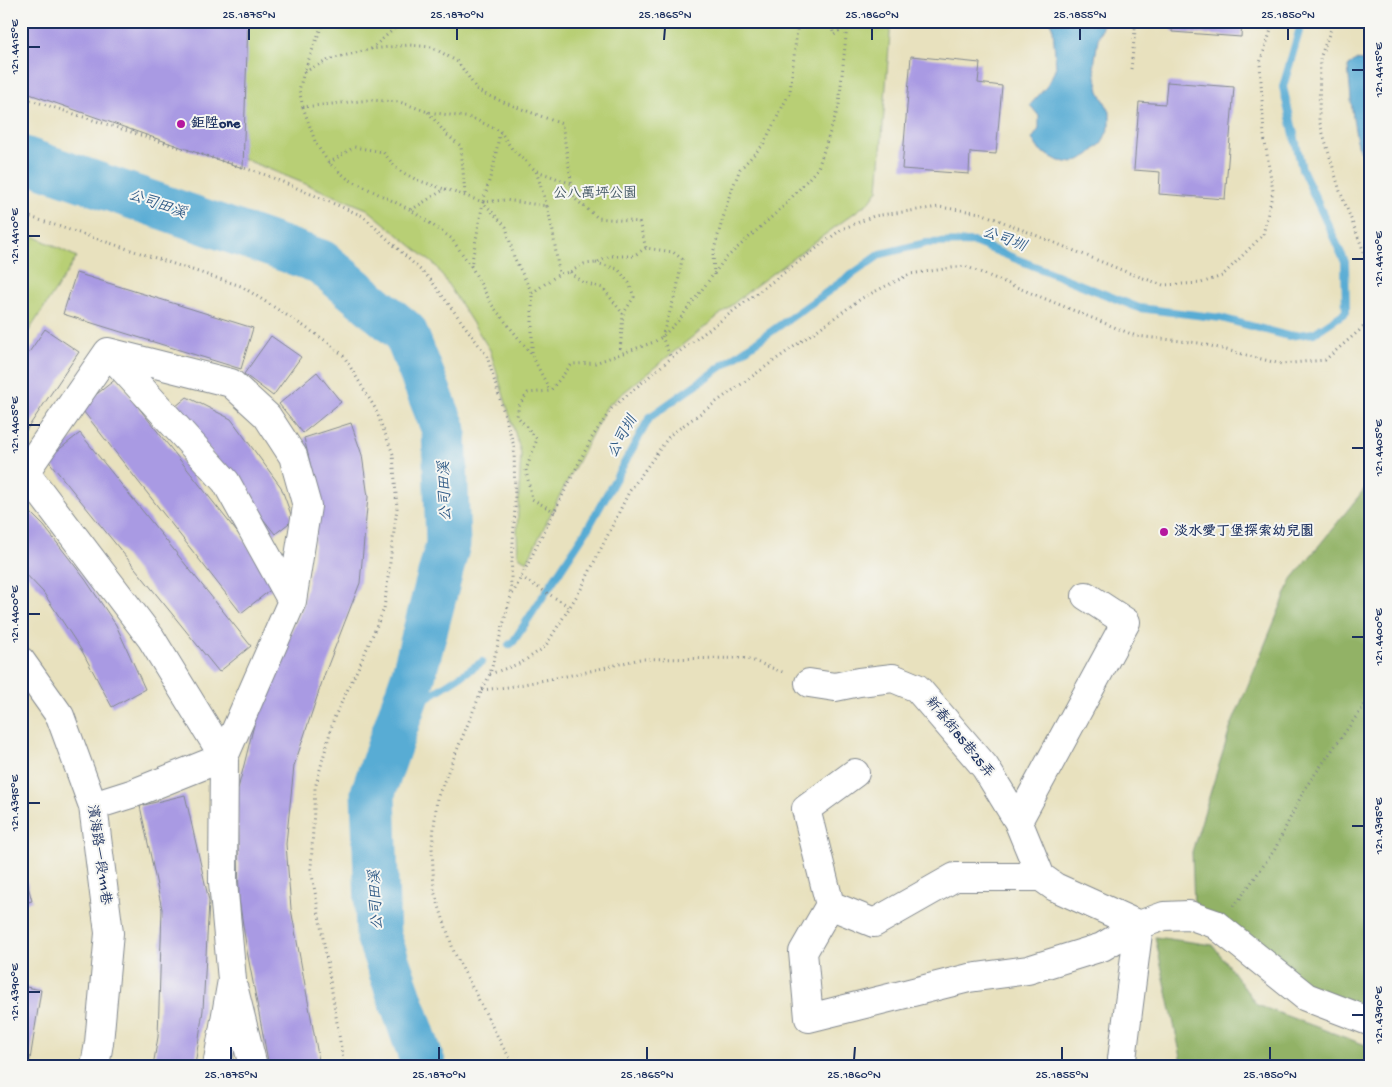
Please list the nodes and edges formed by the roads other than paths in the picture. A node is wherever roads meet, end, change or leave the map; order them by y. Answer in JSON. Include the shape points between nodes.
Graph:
{"nodes":[{"id":1,"x":108,"y":352,"type":"junction"},
{"id":2,"x":1086,"y":596,"type":"dead end"},
{"id":3,"x":292,"y":601,"type":"junction"},
{"id":4,"x":21,"y":661,"type":"edge"},
{"id":5,"x":809,"y":683,"type":"road end"},
{"id":6,"x":224,"y":757,"type":"junction"},
{"id":7,"x":855,"y":773,"type":"dead end"},
{"id":8,"x":93,"y":806,"type":"junction"},
{"id":9,"x":1018,"y":821,"type":"junction"},
{"id":10,"x":1041,"y":877,"type":"junction"},
{"id":11,"x":830,"y":905,"type":"junction"},
{"id":12,"x":1139,"y":925,"type":"junction"},
{"id":13,"x":232,"y":980,"type":"junction"},
{"id":14,"x":1371,"y":1022,"type":"edge"},
{"id":15,"x":96,"y":1066,"type":"edge"},
{"id":16,"x":217,"y":1066,"type":"edge"},
{"id":17,"x":253,"y":1066,"type":"edge"},
{"id":18,"x":1124,"y":1066,"type":"edge"}],
"edges":[{"from":1,"to":3,"type":"street","via":[[226,482]]},
{"from":1,"to":3,"type":"street","via":[[231,383],[266,416],[293,456],[307,506]]},
{"from":1,"to":6,"type":"street","via":[[24,472],[151,638]]},
{"from":2,"to":9,"type":"street","via":[[1126,622]]},
{"from":3,"to":6,"type":"street"},
{"from":4,"to":8,"type":"street","name":"濱海路一段111巷","via":[[60,716]]},
{"from":5,"to":9,"type":"street","name":"新春街85巷25弄","via":[[835,687],[893,678],[917,688],[985,766]]},
{"from":6,"to":8,"type":"street"},
{"from":6,"to":13,"type":"street","via":[[224,882]]},
{"from":7,"to":11,"type":"street","via":[[806,809]]},
{"from":8,"to":15,"type":"street","name":"濱海路一段111巷","via":[[109,934]]},
{"from":9,"to":10,"type":"street","name":"新春街85巷25弄"},
{"from":10,"to":11,"type":"street","via":[[955,877],[874,923]]},
{"from":10,"to":12,"type":"street","via":[[1055,887]]},
{"from":11,"to":12,"type":"street","via":[[804,952],[808,1018],[969,978],[1028,970],[1102,947]]},
{"from":12,"to":14,"type":"street","via":[[1164,916],[1189,914],[1215,924],[1306,997]]},
{"from":12,"to":18,"type":"street","via":[[1122,1059]]},
{"from":13,"to":16,"type":"street"},
{"from":13,"to":17,"type":"street"}]}
